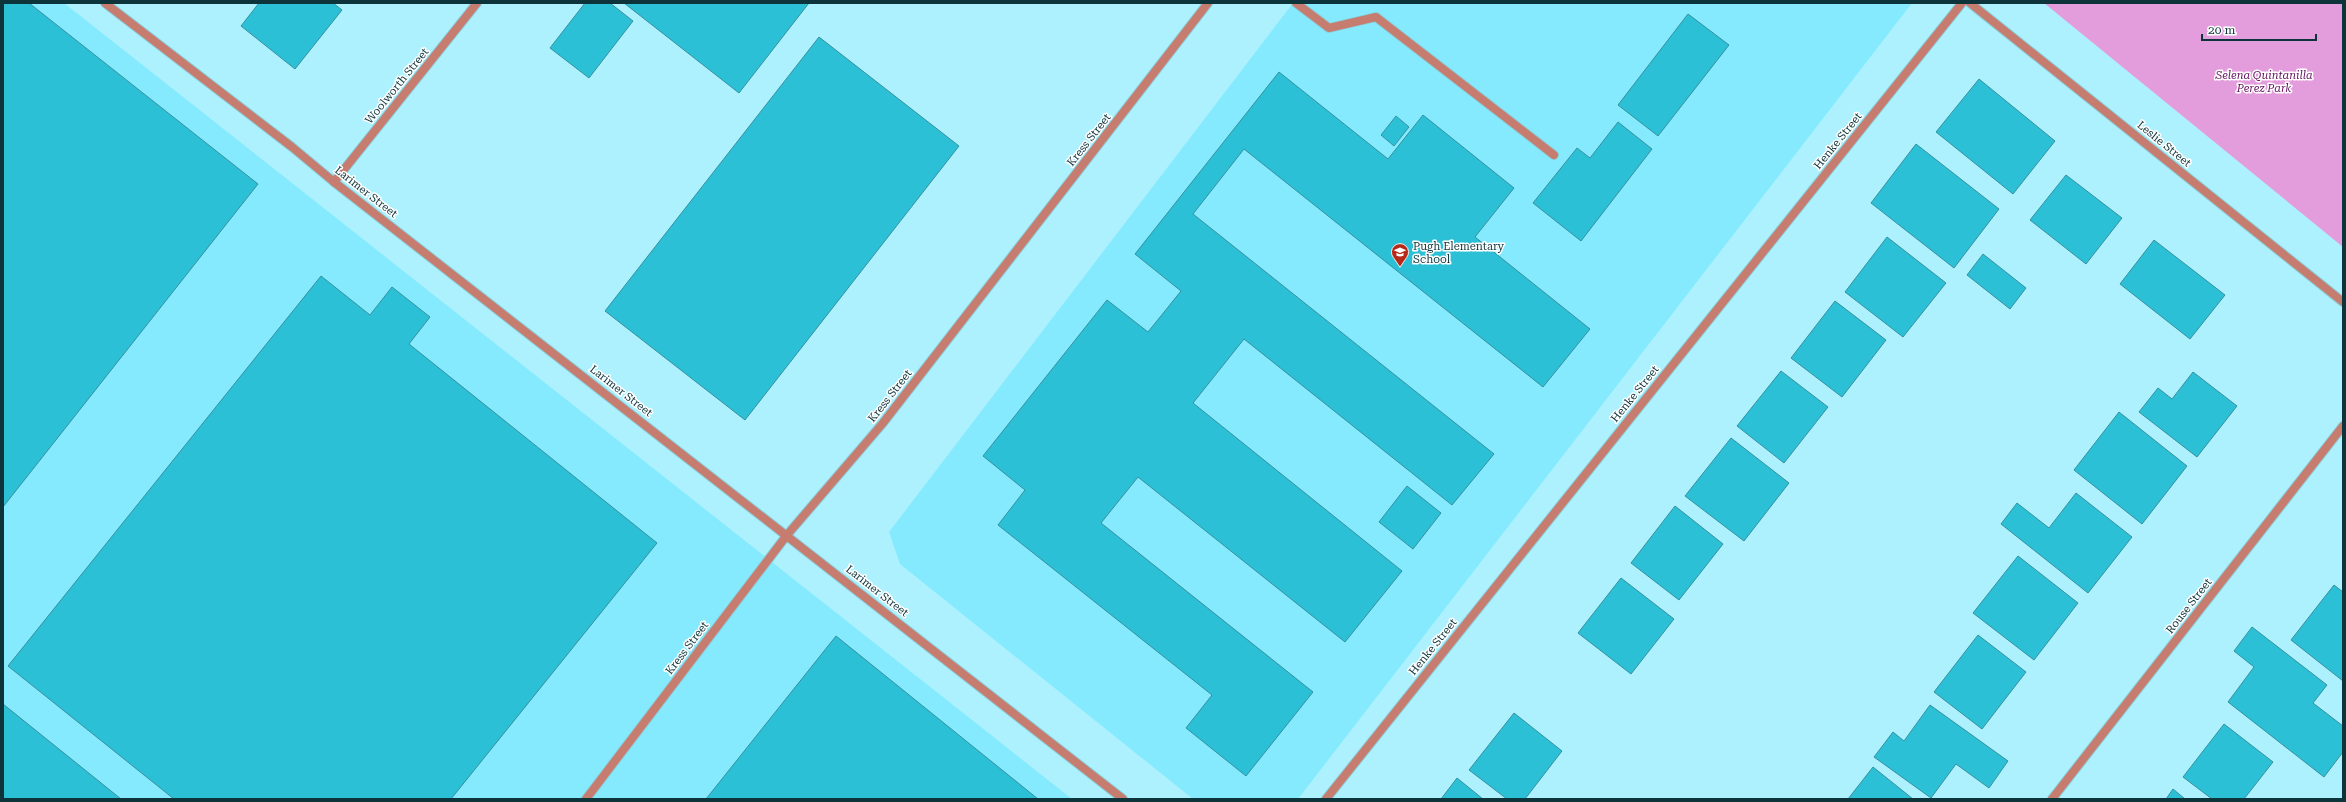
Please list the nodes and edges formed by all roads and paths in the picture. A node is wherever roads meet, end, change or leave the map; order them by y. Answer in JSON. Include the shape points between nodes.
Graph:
{"nodes":[{"id":1,"x":105,"y":3,"type":"edge"},
{"id":2,"x":477,"y":3,"type":"edge"},
{"id":3,"x":1208,"y":3,"type":"edge"},
{"id":4,"x":1296,"y":3,"type":"edge"},
{"id":5,"x":1962,"y":3,"type":"edge"},
{"id":6,"x":1970,"y":3,"type":"edge"},
{"id":7,"x":1554,"y":155,"type":"dead end"},
{"id":8,"x":334,"y":182,"type":"junction"},
{"id":9,"x":2343,"y":302,"type":"edge"},
{"id":10,"x":2343,"y":426,"type":"edge"},
{"id":11,"x":787,"y":534,"type":"junction"},
{"id":12,"x":586,"y":799,"type":"edge"},
{"id":13,"x":1123,"y":799,"type":"edge"},
{"id":14,"x":1326,"y":799,"type":"edge"},
{"id":15,"x":2052,"y":799,"type":"edge"}],
"edges":[{"from":1,"to":8,"type":"street","name":"Larimer Street"},
{"from":2,"to":8,"type":"street","name":"Woolworth Street"},
{"from":3,"to":11,"type":"street","name":"Kress Street","via":[[883,423]]},
{"from":4,"to":7,"type":"street","via":[[1329,28],[1376,17]]},
{"from":5,"to":14,"type":"street","name":"Henke Street"},
{"from":6,"to":9,"type":"street","name":"Leslie Street"},
{"from":8,"to":11,"type":"street","name":"Larimer Street"},
{"from":10,"to":15,"type":"street","name":"Rouse Street"},
{"from":11,"to":12,"type":"street","name":"Kress Street"},
{"from":11,"to":13,"type":"street","name":"Larimer Street"}]}
